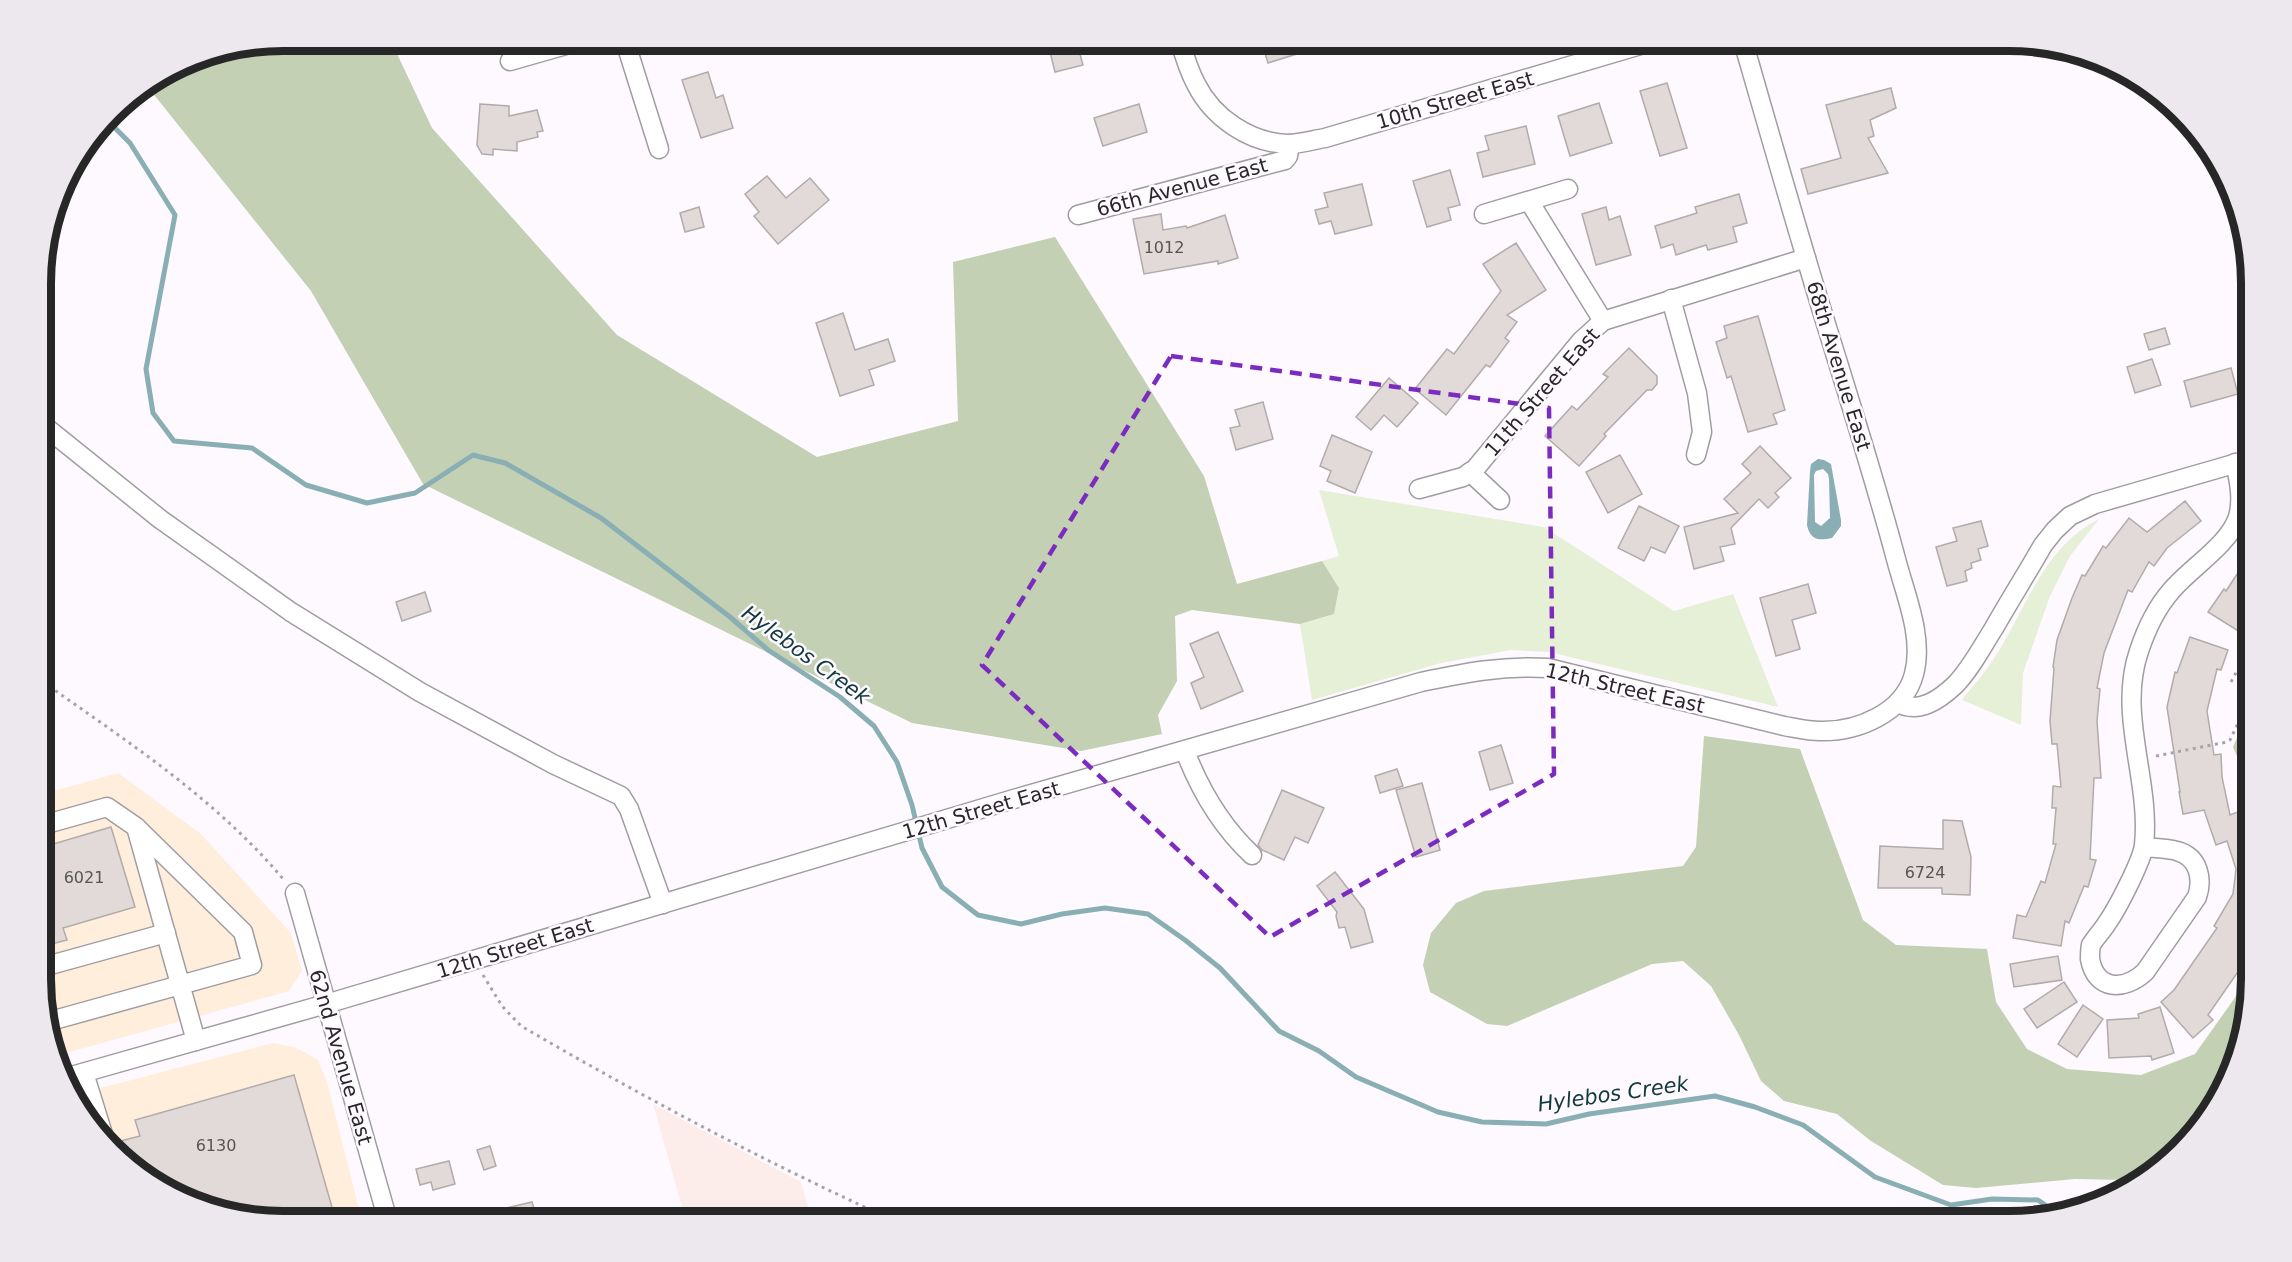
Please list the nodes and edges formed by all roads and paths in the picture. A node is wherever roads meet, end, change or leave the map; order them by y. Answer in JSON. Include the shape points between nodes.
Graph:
{"nodes":[{"id":1,"x":543,"y":51,"type":"edge"},
{"id":2,"x":629,"y":51,"type":"edge"},
{"id":3,"x":1184,"y":51,"type":"edge"},
{"id":4,"x":1617,"y":51,"type":"edge"},
{"id":5,"x":1746,"y":51,"type":"edge"},
{"id":6,"x":510,"y":61,"type":"dead end"},
{"id":7,"x":1290,"y":144,"type":"junction"},
{"id":8,"x":659,"y":149,"type":"dead end"},
{"id":9,"x":1568,"y":189,"type":"dead end"},
{"id":10,"x":1529,"y":201,"type":"junction"},
{"id":11,"x":1484,"y":214,"type":"dead end"},
{"id":12,"x":1078,"y":215,"type":"dead end"},
{"id":13,"x":1806,"y":258,"type":"junction"},
{"id":14,"x":1671,"y":299,"type":"junction"},
{"id":15,"x":1603,"y":321,"type":"junction"},
{"id":16,"x":51,"y":430,"type":"edge"},
{"id":17,"x":1696,"y":455,"type":"dead end"},
{"id":18,"x":2241,"y":462,"type":"edge"},
{"id":19,"x":1470,"y":472,"type":"junction"},
{"id":20,"x":2241,"y":472,"type":"edge"},
{"id":21,"x":1419,"y":489,"type":"dead end"},
{"id":22,"x":1500,"y":500,"type":"dead end"},
{"id":23,"x":2241,"y":502,"type":"edge"},
{"id":24,"x":2241,"y":502,"type":"edge"},
{"id":25,"x":2241,"y":664,"type":"edge"},
{"id":26,"x":2231,"y":682,"type":"dead end"},
{"id":27,"x":51,"y":688,"type":"edge"},
{"id":28,"x":1902,"y":698,"type":"junction"},
{"id":29,"x":2241,"y":717,"type":"edge"},
{"id":30,"x":1185,"y":751,"type":"junction"},
{"id":31,"x":2138,"y":760,"type":"junction"},
{"id":32,"x":51,"y":823,"type":"edge"},
{"id":33,"x":136,"y":827,"type":"junction"},
{"id":34,"x":2144,"y":847,"type":"junction"},
{"id":35,"x":1252,"y":855,"type":"dead end"},
{"id":36,"x":295,"y":893,"type":"joint"},
{"id":37,"x":663,"y":904,"type":"junction"},
{"id":38,"x":166,"y":933,"type":"junction"},
{"id":39,"x":477,"y":959,"type":"junction"},
{"id":40,"x":51,"y":965,"type":"edge"},
{"id":41,"x":179,"y":984,"type":"junction"},
{"id":42,"x":326,"y":1004,"type":"junction"},
{"id":43,"x":54,"y":1020,"type":"edge"},
{"id":44,"x":196,"y":1041,"type":"junction"},
{"id":45,"x":76,"y":1075,"type":"edge"},
{"id":46,"x":92,"y":1110,"type":"edge"},
{"id":47,"x":385,"y":1211,"type":"edge"},
{"id":48,"x":875,"y":1211,"type":"edge"}],
"edges":[{"from":1,"to":6,"type":"street"},
{"from":2,"to":8,"type":"street"},
{"from":3,"to":7,"type":"street","name":"66th Avenue East","via":[[1196,84],[1218,114],[1248,134]]},
{"from":4,"to":7,"type":"street","name":"10th Street East","via":[[1336,135]]},
{"from":5,"to":13,"type":"street","name":"68th Avenue East"},
{"from":7,"to":12,"type":"street","name":"66th Avenue East","via":[[1285,159]]},
{"from":9,"to":10,"type":"street"},
{"from":10,"to":11,"type":"street"},
{"from":10,"to":15,"type":"street"},
{"from":13,"to":14,"type":"street","name":"11th Street East"},
{"from":13,"to":28,"type":"street","name":"68th Avenue East","via":[[1909,609],[1917,656],[1914,675]]},
{"from":14,"to":15,"type":"street","name":"11th Street East"},
{"from":14,"to":17,"type":"street","via":[[1697,393],[1702,432]]},
{"from":15,"to":19,"type":"street","name":"11th Street East","via":[[1581,341],[1508,432]]},
{"from":16,"to":37,"type":"street","via":[[160,519],[319,630],[486,729],[621,796]]},
{"from":18,"to":28,"type":"street","via":[[2095,504],[2070,516],[2043,545],[1981,650],[1955,684],[1935,701],[1919,707],[1906,707]]},
{"from":19,"to":21,"type":"street","name":"11th Street East"},
{"from":19,"to":22,"type":"street"},
{"from":20,"to":23,"type":"street"},
{"from":24,"to":31,"type":"street","via":[[2237,519],[2224,540],[2171,591],[2139,651],[2131,718]]},
{"from":25,"to":26,"type":"path"},
{"from":27,"to":36,"type":"path","via":[[169,771],[256,847]]},
{"from":28,"to":30,"type":"street","name":"12th Street East","via":[[1864,724],[1819,731],[1784,726],[1564,672],[1517,666],[1421,682]]},
{"from":29,"to":31,"type":"path","via":[[2227,742]]},
{"from":30,"to":35,"type":"street","via":[[1220,820]]},
{"from":30,"to":37,"type":"street","name":"12th Street East"},
{"from":31,"to":34,"type":"street","via":[[2144,797]]},
{"from":32,"to":33,"type":"street","via":[[107,807]]},
{"from":33,"to":38,"type":"street"},
{"from":33,"to":41,"type":"street","via":[[243,932],[252,965]]},
{"from":34,"to":34,"type":"street","via":[[2117,908],[2091,946],[2094,971],[2110,984],[2134,982],[2145,972],[2201,886],[2201,875],[2187,855],[2178,850]]},
{"from":36,"to":42,"type":"street","name":"62nd Avenue East"},
{"from":37,"to":39,"type":"street","name":"12th Street East"},
{"from":38,"to":40,"type":"street"},
{"from":38,"to":41,"type":"street"},
{"from":39,"to":42,"type":"street","name":"12th Street East"},
{"from":39,"to":48,"type":"path","via":[[494,995],[521,1026],[685,1118]]},
{"from":41,"to":43,"type":"street"},
{"from":41,"to":44,"type":"street"},
{"from":42,"to":44,"type":"street","name":"12th Street East"},
{"from":42,"to":47,"type":"street","name":"62nd Avenue East"},
{"from":44,"to":45,"type":"street","name":"12th Street East"},
{"from":45,"to":46,"type":"street"}]}
